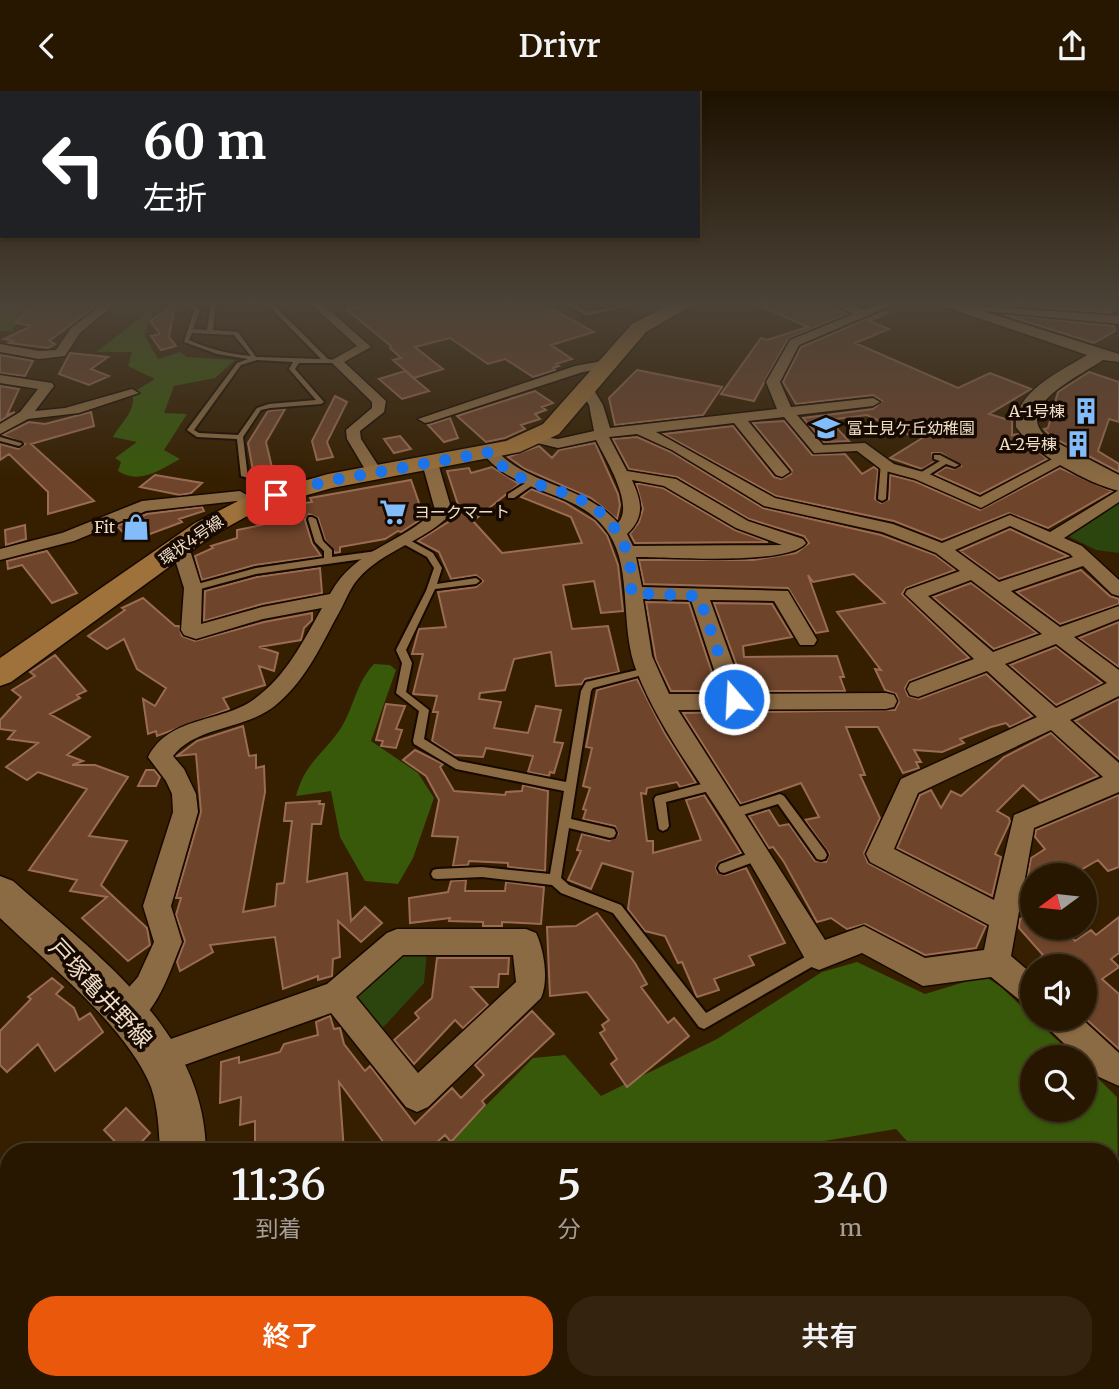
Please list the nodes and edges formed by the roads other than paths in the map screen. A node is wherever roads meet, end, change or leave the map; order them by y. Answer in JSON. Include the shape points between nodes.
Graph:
{"nodes":[{"id":1,"x":240,"y":364,"type":"edge"},
{"id":2,"x":295,"y":364,"type":"edge"},
{"id":3,"x":334,"y":364,"type":"edge"},
{"id":4,"x":607,"y":364,"type":"joint"},
{"id":5,"x":782,"y":364,"type":"edge"},
{"id":6,"x":1088,"y":364,"type":"edge"},
{"id":7,"x":0,"y":379,"type":"edge"},
{"id":8,"x":587,"y":390,"type":"junction"},
{"id":9,"x":132,"y":393,"type":"dead end"},
{"id":10,"x":873,"y":402,"type":"dead end"},
{"id":11,"x":786,"y":411,"type":"junction"},
{"id":12,"x":25,"y":415,"type":"junction"},
{"id":13,"x":425,"y":419,"type":"dead end"},
{"id":14,"x":739,"y":419,"type":"junction"},
{"id":15,"x":638,"y":429,"type":"junction"},
{"id":16,"x":0,"y":430,"type":"edge"},
{"id":17,"x":600,"y":434,"type":"junction"},
{"id":18,"x":240,"y":437,"type":"junction"},
{"id":19,"x":534,"y":438,"type":"junction"},
{"id":20,"x":0,"y":439,"type":"edge"},
{"id":21,"x":19,"y":444,"type":"dead end"},
{"id":22,"x":490,"y":452,"type":"junction"},
{"id":23,"x":1067,"y":457,"type":"junction"},
{"id":24,"x":430,"y":463,"type":"junction"},
{"id":25,"x":884,"y":464,"type":"junction"},
{"id":26,"x":955,"y":465,"type":"dead end"},
{"id":27,"x":782,"y":472,"type":"dead end"},
{"id":28,"x":374,"y":473,"type":"junction"},
{"id":29,"x":621,"y":475,"type":"junction"},
{"id":30,"x":246,"y":476,"type":"dead end"},
{"id":31,"x":921,"y":476,"type":"junction"},
{"id":32,"x":533,"y":482,"type":"junction"},
{"id":33,"x":1119,"y":484,"type":"edge"},
{"id":34,"x":1119,"y":495,"type":"edge"},
{"id":35,"x":511,"y":496,"type":"dead end"},
{"id":36,"x":882,"y":499,"type":"dead end"},
{"id":37,"x":253,"y":503,"type":"junction"},
{"id":38,"x":810,"y":512,"type":"junction"},
{"id":39,"x":312,"y":519,"type":"dead end"},
{"id":40,"x":401,"y":539,"type":"junction"},
{"id":41,"x":1050,"y":539,"type":"junction"},
{"id":42,"x":800,"y":540,"type":"junction"},
{"id":43,"x":622,"y":542,"type":"junction"},
{"id":44,"x":180,"y":547,"type":"junction"},
{"id":45,"x":942,"y":549,"type":"junction"},
{"id":46,"x":377,"y":554,"type":"junction"},
{"id":47,"x":0,"y":555,"type":"edge"},
{"id":48,"x":1085,"y":559,"type":"junction"},
{"id":49,"x":328,"y":560,"type":"junction"},
{"id":50,"x":975,"y":572,"type":"junction"},
{"id":51,"x":476,"y":581,"type":"dead end"},
{"id":52,"x":433,"y":587,"type":"junction"},
{"id":53,"x":193,"y":588,"type":"junction"},
{"id":54,"x":997,"y":589,"type":"junction"},
{"id":55,"x":1119,"y":590,"type":"edge"},
{"id":56,"x":631,"y":593,"type":"junction"},
{"id":57,"x":699,"y":596,"type":"junction"},
{"id":58,"x":337,"y":599,"type":"junction"},
{"id":59,"x":1119,"y":612,"type":"edge"},
{"id":60,"x":1057,"y":635,"type":"junction"},
{"id":61,"x":807,"y":640,"type":"dead end"},
{"id":62,"x":989,"y":661,"type":"junction"},
{"id":63,"x":646,"y":671,"type":"junction"},
{"id":64,"x":0,"y":674,"type":"edge"},
{"id":65,"x":1119,"y":681,"type":"edge"},
{"id":66,"x":1119,"y":687,"type":"edge"},
{"id":67,"x":918,"y":689,"type":"dead end"},
{"id":68,"x":734,"y":699,"type":"junction"},
{"id":69,"x":886,"y":701,"type":"dead end"},
{"id":70,"x":662,"y":702,"type":"junction"},
{"id":71,"x":1052,"y":718,"type":"junction"},
{"id":72,"x":1119,"y":779,"type":"edge"},
{"id":73,"x":713,"y":786,"type":"junction"},
{"id":74,"x":568,"y":787,"type":"junction"},
{"id":75,"x":733,"y":813,"type":"junction"},
{"id":76,"x":565,"y":823,"type":"junction"},
{"id":77,"x":663,"y":826,"type":"dead end"},
{"id":78,"x":610,"y":833,"type":"dead end"},
{"id":79,"x":758,"y":855,"type":"junction"},
{"id":80,"x":821,"y":855,"type":"dead end"},
{"id":81,"x":724,"y":868,"type":"dead end"},
{"id":82,"x":437,"y":874,"type":"dead end"},
{"id":83,"x":555,"y":880,"type":"junction"},
{"id":84,"x":0,"y":893,"type":"edge"},
{"id":85,"x":1004,"y":919,"type":"junction"},
{"id":86,"x":820,"y":956,"type":"junction"},
{"id":87,"x":996,"y":962,"type":"junction"},
{"id":88,"x":1020,"y":982,"type":"edge"},
{"id":89,"x":337,"y":996,"type":"junction"},
{"id":90,"x":125,"y":1015,"type":"junction"},
{"id":91,"x":1074,"y":1031,"type":"edge"},
{"id":92,"x":159,"y":1058,"type":"junction"},
{"id":93,"x":1119,"y":1070,"type":"edge"},
{"id":94,"x":183,"y":1143,"type":"edge"}],
"edges":[{"from":1,"to":18,"type":"lane","via":[[190,430],[197,435]]},
{"from":2,"to":18,"type":"lane","via":[[292,369],[321,401],[259,409]]},
{"from":3,"to":28,"type":"street","via":[[379,401],[379,409],[354,431]]},
{"from":4,"to":8,"type":"main road","name":"環状4号線"},
{"from":4,"to":13,"type":"street"},
{"from":5,"to":11,"type":"street","via":[[773,382]]},
{"from":6,"to":23,"type":"street","via":[[1045,392],[1031,406],[1025,422],[1038,441]]},
{"from":7,"to":12,"type":"street","via":[[47,386]]},
{"from":8,"to":17,"type":"street","via":[[596,405],[603,429]]},
{"from":8,"to":19,"type":"main road","name":"環状4号線","via":[[551,429]]},
{"from":9,"to":12,"type":"street","via":[[73,410]]},
{"from":10,"to":11,"type":"street"},
{"from":11,"to":14,"type":"street"},
{"from":11,"to":25,"type":"street","via":[[819,450],[860,446]]},
{"from":12,"to":16,"type":"street"},
{"from":14,"to":15,"type":"street"},
{"from":14,"to":27,"type":"street"},
{"from":15,"to":17,"type":"street"},
{"from":15,"to":38,"type":"street","via":[[677,447],[760,498]]},
{"from":17,"to":19,"type":"street","via":[[555,445]]},
{"from":17,"to":29,"type":"street"},
{"from":18,"to":30,"type":"lane"},
{"from":19,"to":22,"type":"main road","name":"環状4号線"},
{"from":20,"to":21,"type":"lane"},
{"from":22,"to":24,"type":"main road","name":"環状4号線"},
{"from":22,"to":32,"type":"street","via":[[507,473]]},
{"from":23,"to":31,"type":"street","via":[[981,503]]},
{"from":23,"to":33,"type":"street"},
{"from":24,"to":28,"type":"main road","name":"環状4号線"},
{"from":24,"to":40,"type":"street","via":[[444,512]]},
{"from":25,"to":31,"type":"street"},
{"from":25,"to":36,"type":"lane"},
{"from":26,"to":31,"type":"lane","via":[[941,459]]},
{"from":28,"to":37,"type":"main road","name":"環状4号線","via":[[304,486]]},
{"from":29,"to":42,"type":"street","via":[[671,481],[737,522]]},
{"from":29,"to":43,"type":"street","via":[[632,515]]},
{"from":32,"to":35,"type":"lane"},
{"from":32,"to":43,"type":"street","via":[[593,504]]},
{"from":34,"to":41,"type":"street"},
{"from":37,"to":44,"type":"main road","name":"環状4号線"},
{"from":37,"to":47,"type":"street","via":[[240,496],[142,506],[68,537]]},
{"from":38,"to":42,"type":"street"},
{"from":38,"to":45,"type":"street","via":[[887,527]]},
{"from":39,"to":49,"type":"lane","via":[[319,542],[328,550]]},
{"from":40,"to":46,"type":"street"},
{"from":40,"to":52,"type":"lane","via":[[430,555],[438,568]]},
{"from":41,"to":45,"type":"street","via":[[1010,520]]},
{"from":41,"to":48,"type":"street"},
{"from":42,"to":43,"type":"street","via":[[786,549],[768,552]]},
{"from":43,"to":56,"type":"street","via":[[632,573]]},
{"from":44,"to":53,"type":"street"},
{"from":44,"to":64,"type":"main road","name":"環状4号線"},
{"from":45,"to":50,"type":"street"},
{"from":46,"to":49,"type":"lane"},
{"from":46,"to":58,"type":"street","via":[[352,575]]},
{"from":48,"to":54,"type":"street"},
{"from":48,"to":55,"type":"street"},
{"from":49,"to":53,"type":"lane","via":[[256,571]]},
{"from":50,"to":54,"type":"street"},
{"from":50,"to":62,"type":"street","via":[[914,594]]},
{"from":51,"to":52,"type":"lane"},
{"from":52,"to":74,"type":"lane","via":[[427,604],[408,628],[401,650],[407,663],[401,693],[424,710],[418,741],[456,765]]},
{"from":53,"to":58,"type":"street","via":[[191,630],[197,632],[262,613]]},
{"from":54,"to":60,"type":"street"},
{"from":56,"to":57,"type":"street"},
{"from":56,"to":63,"type":"street","via":[[633,622]]},
{"from":57,"to":61,"type":"street","via":[[781,595]]},
{"from":57,"to":68,"type":"street"},
{"from":58,"to":90,"type":"street","via":[[311,650],[284,685],[256,708],[175,737],[164,748],[160,757],[186,794],[185,823],[156,909],[168,942],[148,987]]},
{"from":59,"to":60,"type":"street"},
{"from":60,"to":62,"type":"street"},
{"from":60,"to":65,"type":"street"},
{"from":62,"to":67,"type":"street"},
{"from":62,"to":71,"type":"street"},
{"from":63,"to":70,"type":"street"},
{"from":63,"to":74,"type":"lane","via":[[589,685]]},
{"from":66,"to":71,"type":"street"},
{"from":68,"to":69,"type":"street"},
{"from":68,"to":70,"type":"street"},
{"from":70,"to":73,"type":"street"},
{"from":71,"to":72,"type":"street"},
{"from":71,"to":85,"type":"street","via":[[909,786],[879,854]]},
{"from":72,"to":85,"type":"street","via":[[1023,822]]},
{"from":73,"to":75,"type":"street"},
{"from":73,"to":77,"type":"lane","via":[[660,799]]},
{"from":74,"to":76,"type":"lane"},
{"from":75,"to":79,"type":"street"},
{"from":75,"to":80,"type":"lane","via":[[780,799]]},
{"from":76,"to":78,"type":"lane"},
{"from":76,"to":83,"type":"lane"},
{"from":79,"to":81,"type":"lane"},
{"from":79,"to":86,"type":"street"},
{"from":82,"to":83,"type":"lane","via":[[482,872]]},
{"from":83,"to":86,"type":"lane","via":[[565,889],[617,909],[704,1023]]},
{"from":84,"to":90,"type":"street","name":"戸塚亀井野線"},
{"from":85,"to":87,"type":"street"},
{"from":86,"to":87,"type":"street","via":[[864,939],[923,972]]},
{"from":87,"to":88,"type":"street"},
{"from":89,"to":89,"type":"street","via":[[397,942],[526,942],[531,988],[417,1096]]},
{"from":89,"to":92,"type":"street"},
{"from":90,"to":92,"type":"street","name":"戸塚亀井野線"},
{"from":91,"to":93,"type":"street"},
{"from":92,"to":94,"type":"street","name":"戸塚亀井野線","via":[[172,1082]]}]}
